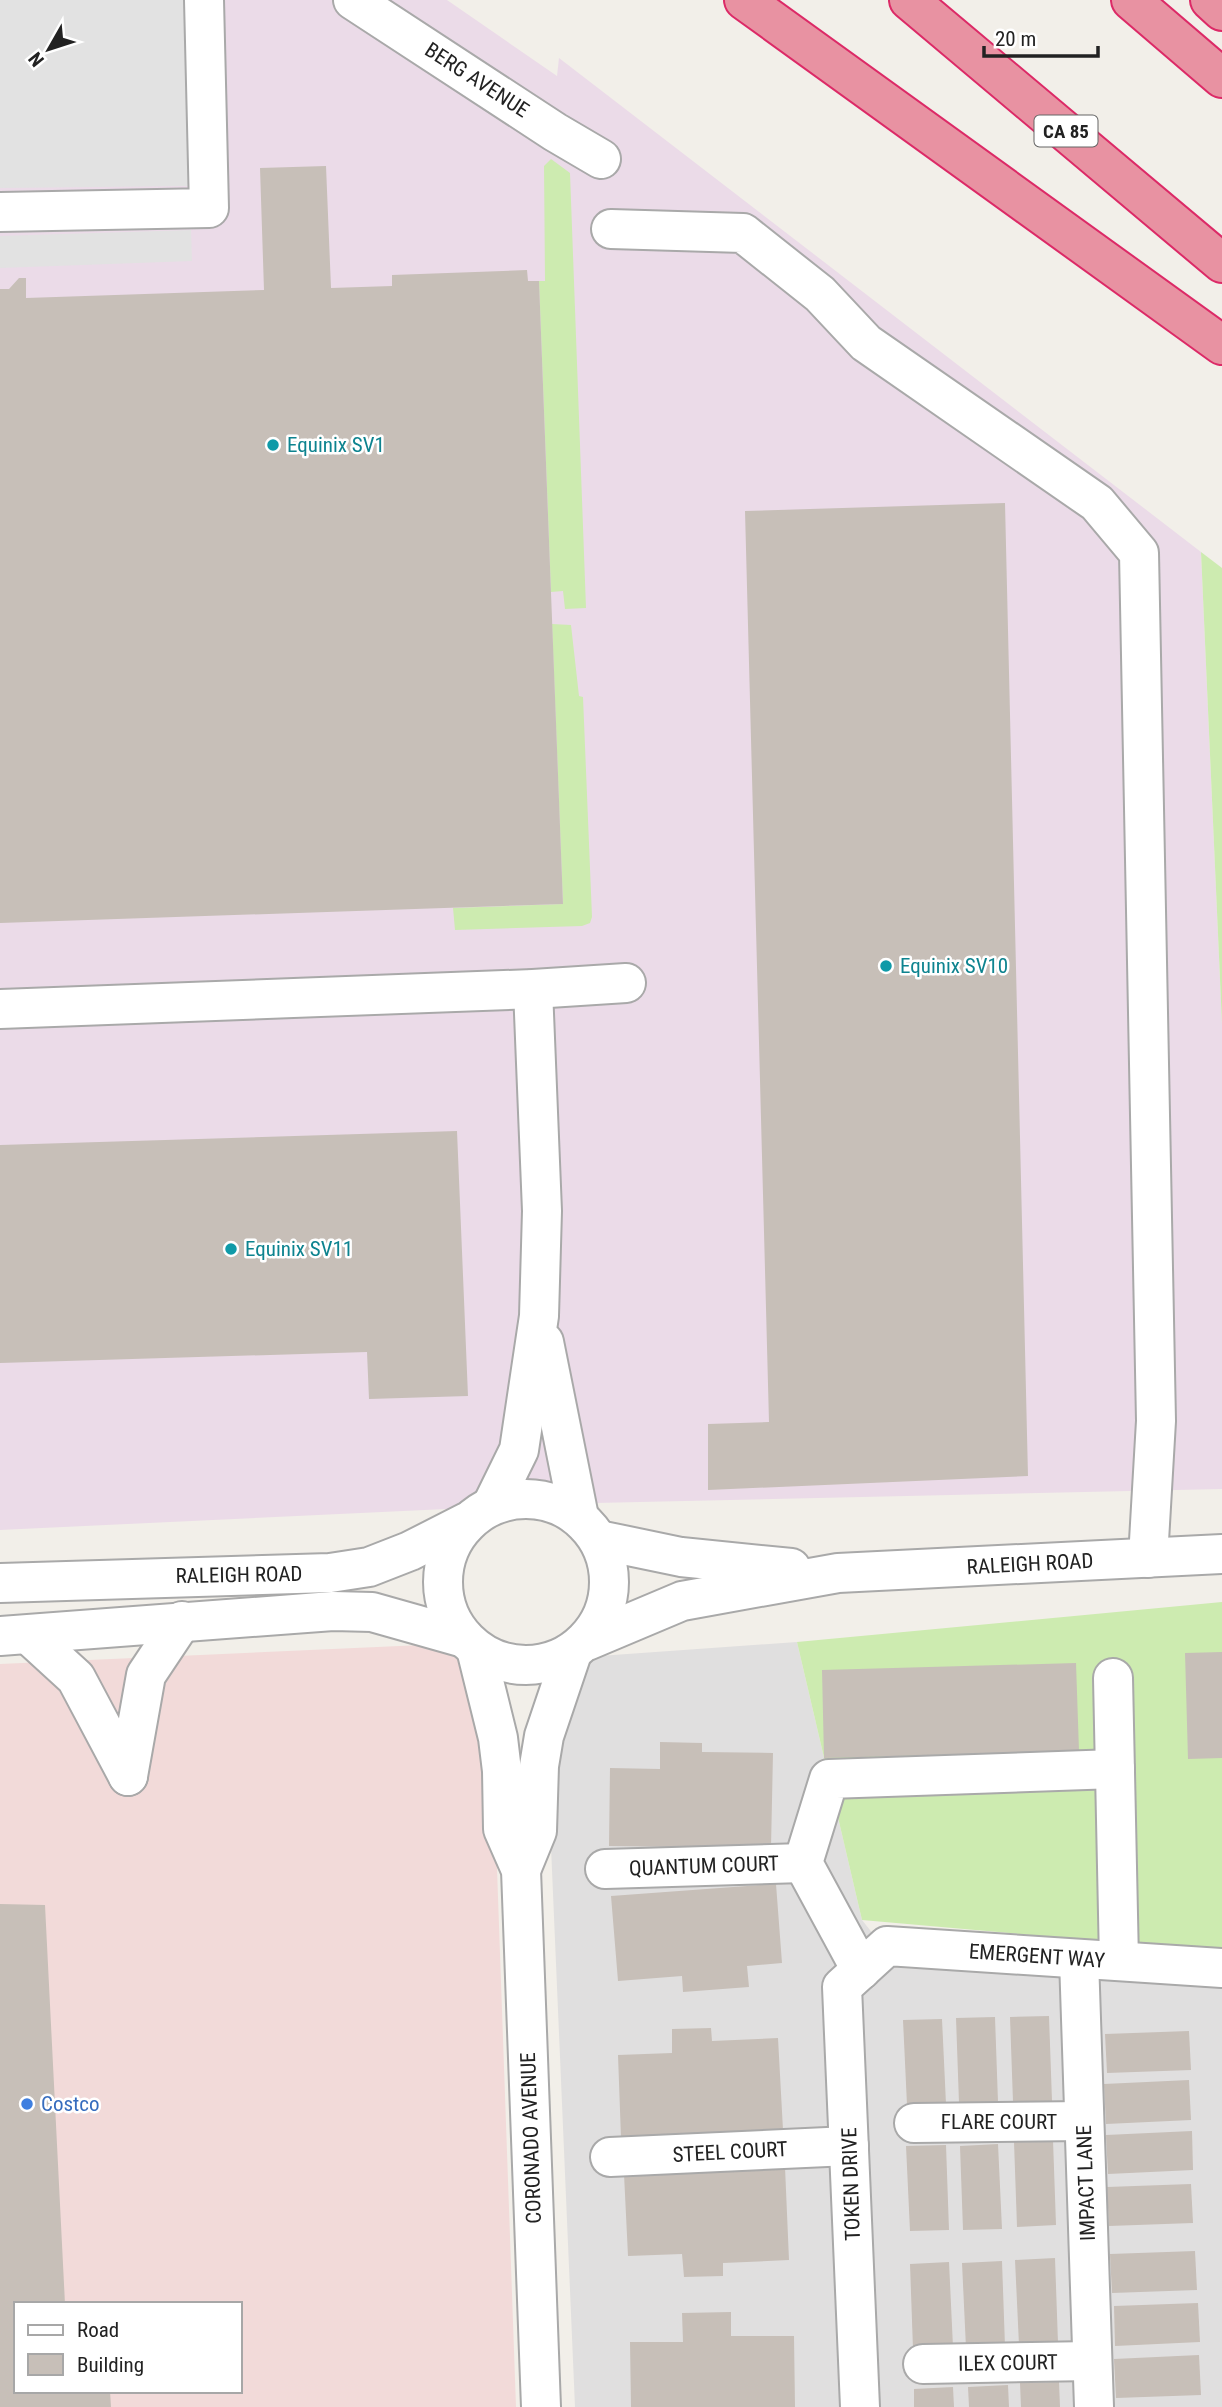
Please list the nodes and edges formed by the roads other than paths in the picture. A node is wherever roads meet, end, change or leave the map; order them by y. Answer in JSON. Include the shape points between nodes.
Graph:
{"nodes":[{"id":1,"x":204,"y":0,"type":"edge"},
{"id":2,"x":353,"y":0,"type":"edge"},
{"id":3,"x":744,"y":0,"type":"edge"},
{"id":4,"x":909,"y":0,"type":"edge"},
{"id":5,"x":1131,"y":0,"type":"edge"},
{"id":6,"x":1210,"y":0,"type":"edge"},
{"id":7,"x":1222,"y":12,"type":"edge"},
{"id":8,"x":1222,"y":78,"type":"edge"},
{"id":9,"x":601,"y":159,"type":"dead end"},
{"id":10,"x":0,"y":212,"type":"edge"},
{"id":11,"x":611,"y":229,"type":"dead end"},
{"id":12,"x":1222,"y":263,"type":"edge"},
{"id":13,"x":1222,"y":345,"type":"edge"},
{"id":14,"x":626,"y":983,"type":"dead end"},
{"id":15,"x":533,"y":989,"type":"junction"},
{"id":16,"x":0,"y":1009,"type":"edge"},
{"id":17,"x":539,"y":1316,"type":"junction"},
{"id":18,"x":480,"y":1514,"type":"junction"},
{"id":19,"x":589,"y":1528,"type":"junction"},
{"id":20,"x":1222,"y":1554,"type":"edge"},
{"id":21,"x":1148,"y":1558,"type":"junction"},
{"id":22,"x":838,"y":1573,"type":"junction"},
{"id":23,"x":0,"y":1583,"type":"edge"},
{"id":24,"x":181,"y":1621,"type":"junction"},
{"id":25,"x":15,"y":1635,"type":"edge"},
{"id":26,"x":470,"y":1644,"type":"junction"},
{"id":27,"x":580,"y":1647,"type":"junction"},
{"id":28,"x":1113,"y":1678,"type":"dead end"},
{"id":29,"x":1115,"y":1769,"type":"junction"},
{"id":30,"x":803,"y":1863,"type":"junction"},
{"id":31,"x":605,"y":1869,"type":"dead end"},
{"id":32,"x":521,"y":1870,"type":"junction"},
{"id":33,"x":1079,"y":1959,"type":"junction"},
{"id":34,"x":1119,"y":1961,"type":"junction"},
{"id":35,"x":1222,"y":1968,"type":"edge"},
{"id":36,"x":861,"y":1970,"type":"junction"},
{"id":37,"x":1084,"y":2121,"type":"junction"},
{"id":38,"x":914,"y":2123,"type":"dead end"},
{"id":39,"x":849,"y":2146,"type":"junction"},
{"id":40,"x":610,"y":2157,"type":"dead end"},
{"id":41,"x":1092,"y":2361,"type":"junction"},
{"id":42,"x":923,"y":2364,"type":"dead end"},
{"id":43,"x":541,"y":2407,"type":"edge"},
{"id":44,"x":860,"y":2407,"type":"edge"},
{"id":45,"x":1094,"y":2407,"type":"edge"}],
"edges":[{"from":1,"to":10,"type":"street","via":[[209,208]]},
{"from":2,"to":9,"type":"street","name":"BERG AVENUE"},
{"from":3,"to":13,"type":"highway"},
{"from":4,"to":12,"type":"highway","number":"CA 85"},
{"from":5,"to":8,"type":"highway"},
{"from":6,"to":7,"type":"highway"},
{"from":11,"to":21,"type":"street","via":[[743,233],[820,294],[866,343],[1097,503],[1139,553],[1156,1422]]},
{"from":14,"to":15,"type":"street"},
{"from":15,"to":16,"type":"street"},
{"from":15,"to":17,"type":"street","via":[[542,1211]]},
{"from":17,"to":18,"type":"street","via":[[519,1450]]},
{"from":17,"to":19,"type":"street"},
{"from":18,"to":19,"type":"street","via":[[514,1499],[537,1499],[559,1505]]},
{"from":18,"to":23,"type":"street","name":"RALEIGH ROAD","via":[[410,1551],[369,1567],[330,1573]]},
{"from":18,"to":26,"type":"street","via":[[452,1543],[444,1567],[443,1592],[450,1617]]},
{"from":19,"to":22,"type":"street","name":"RALEIGH ROAD","via":[[681,1557]]},
{"from":19,"to":27,"type":"street","via":[[609,1565],[610,1592],[602,1619]]},
{"from":20,"to":21,"type":"street","name":"RALEIGH ROAD"},
{"from":21,"to":22,"type":"street","name":"RALEIGH ROAD"},
{"from":22,"to":27,"type":"street","name":"RALEIGH ROAD","via":[[682,1601]]},
{"from":24,"to":25,"type":"street","name":"RALEIGH ROAD"},
{"from":24,"to":25,"type":"street","via":[[146,1675],[128,1776],[76,1678]]},
{"from":24,"to":26,"type":"street","name":"RALEIGH ROAD","via":[[372,1612]]},
{"from":26,"to":27,"type":"street","via":[[511,1665],[534,1666],[556,1661]]},
{"from":26,"to":32,"type":"street","name":"CORONADO AVENUE","via":[[498,1738],[503,1829]]},
{"from":27,"to":32,"type":"street","name":"CORONADO AVENUE","via":[[544,1736],[537,1831]]},
{"from":28,"to":29,"type":"street"},
{"from":29,"to":30,"type":"street","via":[[829,1779]]},
{"from":29,"to":34,"type":"street"},
{"from":30,"to":31,"type":"street","name":"QUANTUM COURT"},
{"from":30,"to":36,"type":"street"},
{"from":32,"to":43,"type":"street","name":"CORONADO AVENUE"},
{"from":33,"to":34,"type":"street","name":"EMERGENT WAY"},
{"from":33,"to":36,"type":"street","name":"EMERGENT WAY","via":[[887,1946]]},
{"from":33,"to":37,"type":"street","name":"IMPACT LANE"},
{"from":34,"to":35,"type":"street","name":"EMERGENT WAY"},
{"from":36,"to":39,"type":"street","name":"TOKEN DRIVE","via":[[842,1987]]},
{"from":37,"to":38,"type":"street","name":"FLARE COURT"},
{"from":37,"to":41,"type":"street","name":"IMPACT LANE"},
{"from":39,"to":40,"type":"street","name":"STEEL COURT"},
{"from":39,"to":44,"type":"street","name":"TOKEN DRIVE"},
{"from":41,"to":42,"type":"street","name":"ILEX COURT"},
{"from":41,"to":45,"type":"street","name":"IMPACT LANE"}]}
